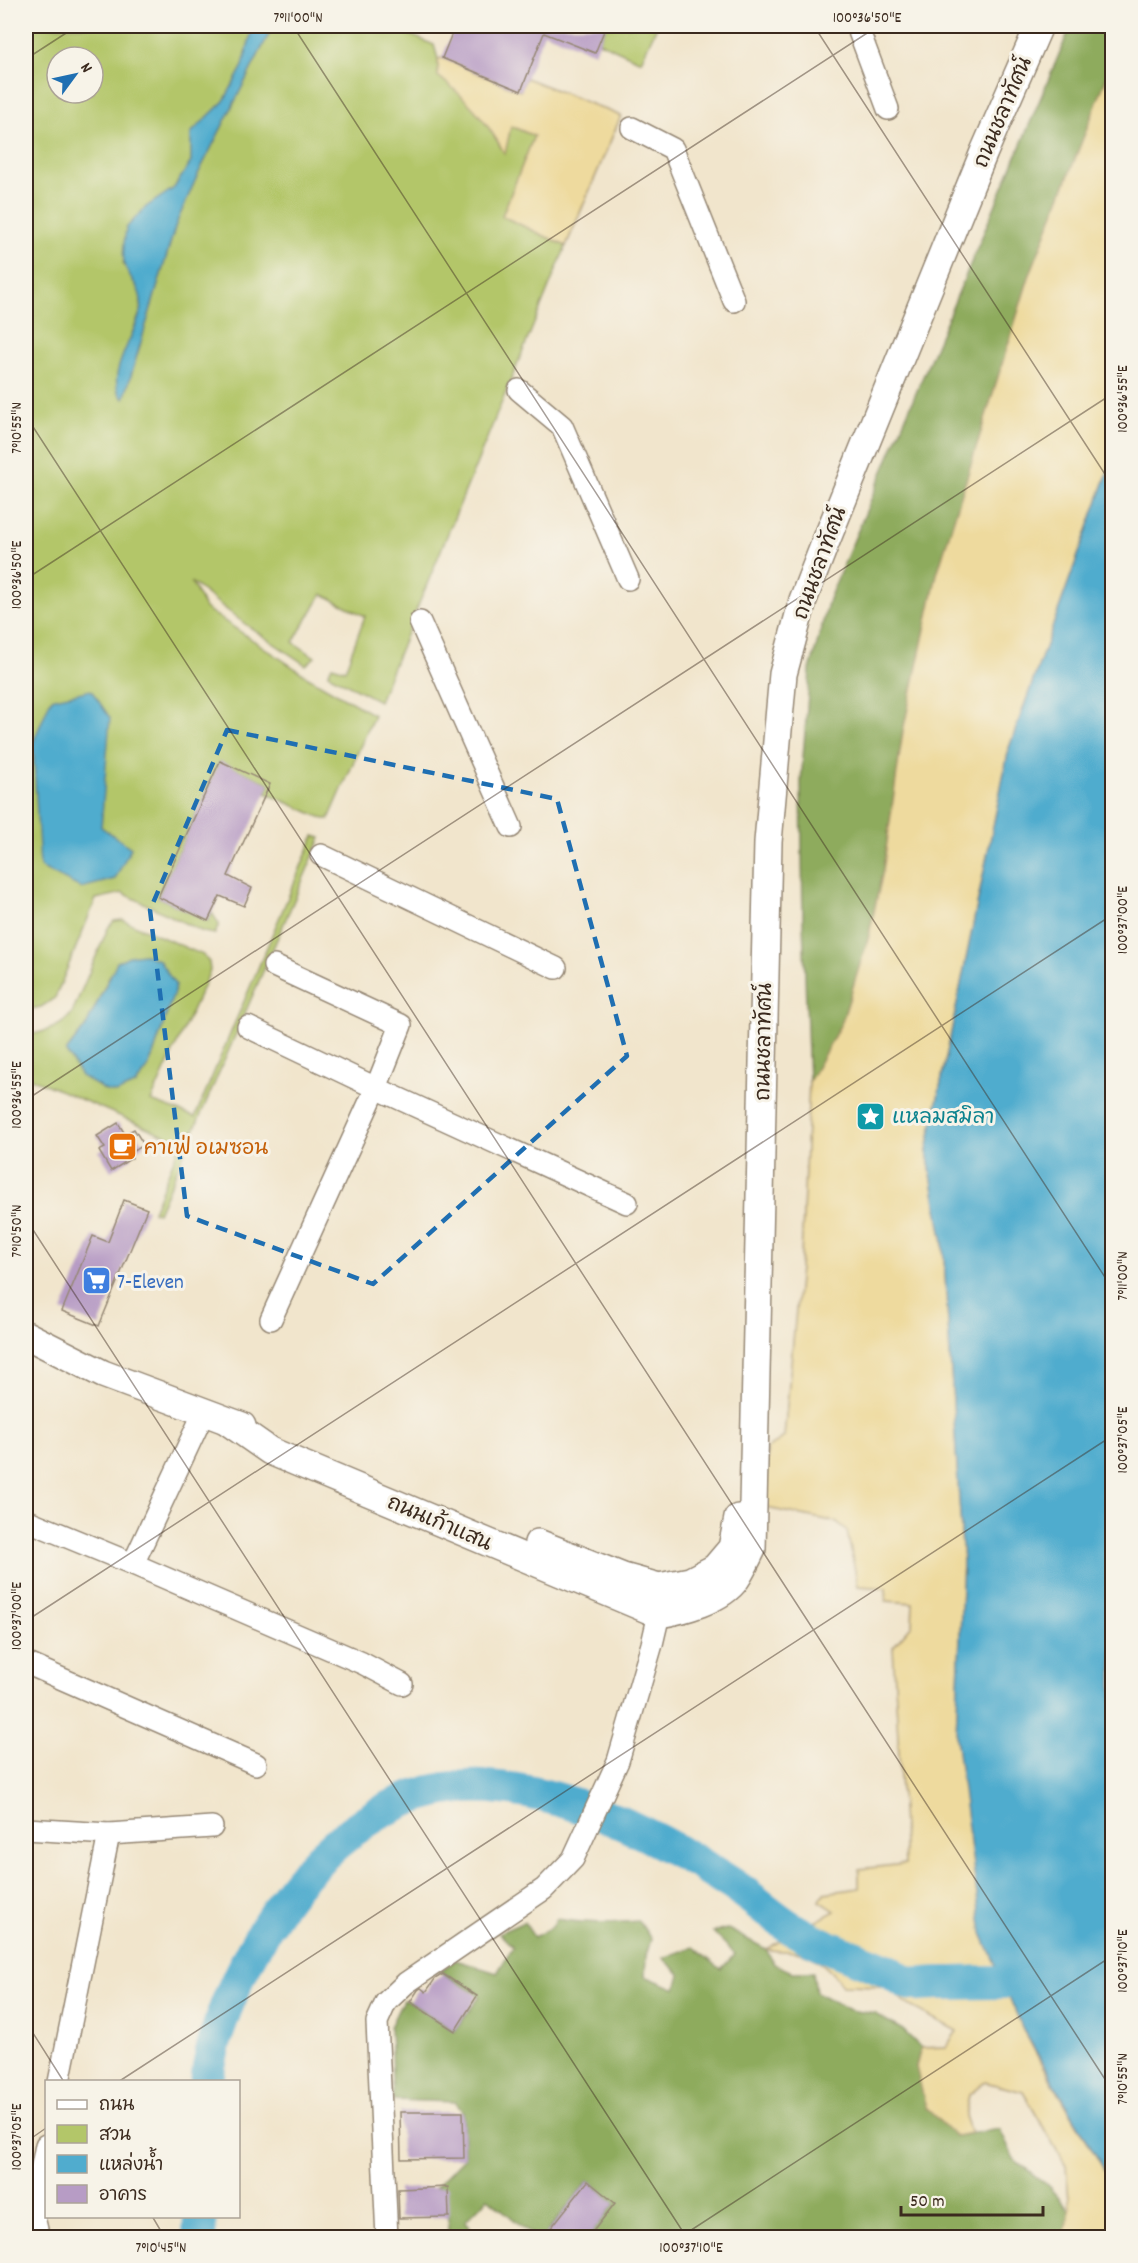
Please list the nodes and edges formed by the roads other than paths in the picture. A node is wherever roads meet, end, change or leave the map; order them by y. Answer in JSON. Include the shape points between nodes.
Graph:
{"nodes":[{"id":1,"x":857,"y":26,"type":"edge"},
{"id":2,"x":1039,"y":26,"type":"edge"},
{"id":3,"x":888,"y":110,"type":"dead end"},
{"id":4,"x":632,"y":128,"type":"dead end"},
{"id":5,"x":734,"y":301,"type":"dead end"},
{"id":6,"x":519,"y":390,"type":"dead end"},
{"id":7,"x":628,"y":579,"type":"dead end"},
{"id":8,"x":420,"y":622,"type":"dead end"},
{"id":9,"x":511,"y":827,"type":"dead end"},
{"id":10,"x":321,"y":855,"type":"dead end"},
{"id":11,"x":274,"y":966,"type":"dead end"},
{"id":12,"x":556,"y":968,"type":"dead end"},
{"id":13,"x":248,"y":1027,"type":"dead end"},
{"id":14,"x":376,"y":1088,"type":"junction"},
{"id":15,"x":761,"y":1136,"type":"junction"},
{"id":16,"x":627,"y":1203,"type":"dead end"},
{"id":17,"x":271,"y":1319,"type":"dead end"},
{"id":18,"x":26,"y":1335,"type":"edge"},
{"id":19,"x":215,"y":1416,"type":"junction"},
{"id":20,"x":26,"y":1520,"type":"edge"},
{"id":21,"x":133,"y":1564,"type":"junction"},
{"id":22,"x":659,"y":1587,"type":"junction"},
{"id":23,"x":659,"y":1614,"type":"junction"},
{"id":24,"x":26,"y":1663,"type":"edge"},
{"id":25,"x":402,"y":1684,"type":"dead end"},
{"id":26,"x":256,"y":1764,"type":"dead end"},
{"id":27,"x":212,"y":1827,"type":"dead end"},
{"id":28,"x":26,"y":1829,"type":"edge"},
{"id":29,"x":109,"y":1834,"type":"junction"},
{"id":30,"x":59,"y":2080,"type":"edge"},
{"id":31,"x":45,"y":2150,"type":"edge"},
{"id":32,"x":39,"y":2238,"type":"edge"},
{"id":33,"x":387,"y":2238,"type":"edge"}],
"edges":[{"from":1,"to":3,"type":"street"},
{"from":2,"to":15,"type":"main road","name":"ถนนชลาทัศน์","via":[[824,546],[803,600],[783,674],[768,842]]},
{"from":4,"to":5,"type":"street","via":[[673,149]]},
{"from":6,"to":7,"type":"street","via":[[562,426]]},
{"from":8,"to":9,"type":"street"},
{"from":10,"to":12,"type":"street"},
{"from":11,"to":14,"type":"street","via":[[401,1025]]},
{"from":13,"to":14,"type":"street"},
{"from":14,"to":16,"type":"street"},
{"from":14,"to":17,"type":"street"},
{"from":15,"to":22,"type":"main road","name":"ถนนชลาทัศน์","via":[[738,1524],[732,1548],[716,1568],[690,1581]]},
{"from":15,"to":23,"type":"main road","name":"ถนนชลาทัศน์","via":[[752,1549],[735,1582],[709,1600]]},
{"from":18,"to":19,"type":"main road","name":"ถนนเก้าแสน","via":[[103,1374]]},
{"from":19,"to":21,"type":"street"},
{"from":19,"to":22,"type":"main road","name":"ถนนเก้าแสน","via":[[623,1577]]},
{"from":19,"to":23,"type":"main road","name":"ถนนเก้าแสน","via":[[270,1451]]},
{"from":20,"to":21,"type":"street"},
{"from":21,"to":25,"type":"street"},
{"from":22,"to":23,"type":"street"},
{"from":23,"to":33,"type":"street","via":[[618,1761],[573,1859],[544,1889],[406,1983],[386,2002],[377,2022]]},
{"from":24,"to":26,"type":"street"},
{"from":27,"to":29,"type":"street"},
{"from":28,"to":29,"type":"street"},
{"from":29,"to":30,"type":"street"},
{"from":31,"to":32,"type":"street","via":[[33,2213]]}]}
